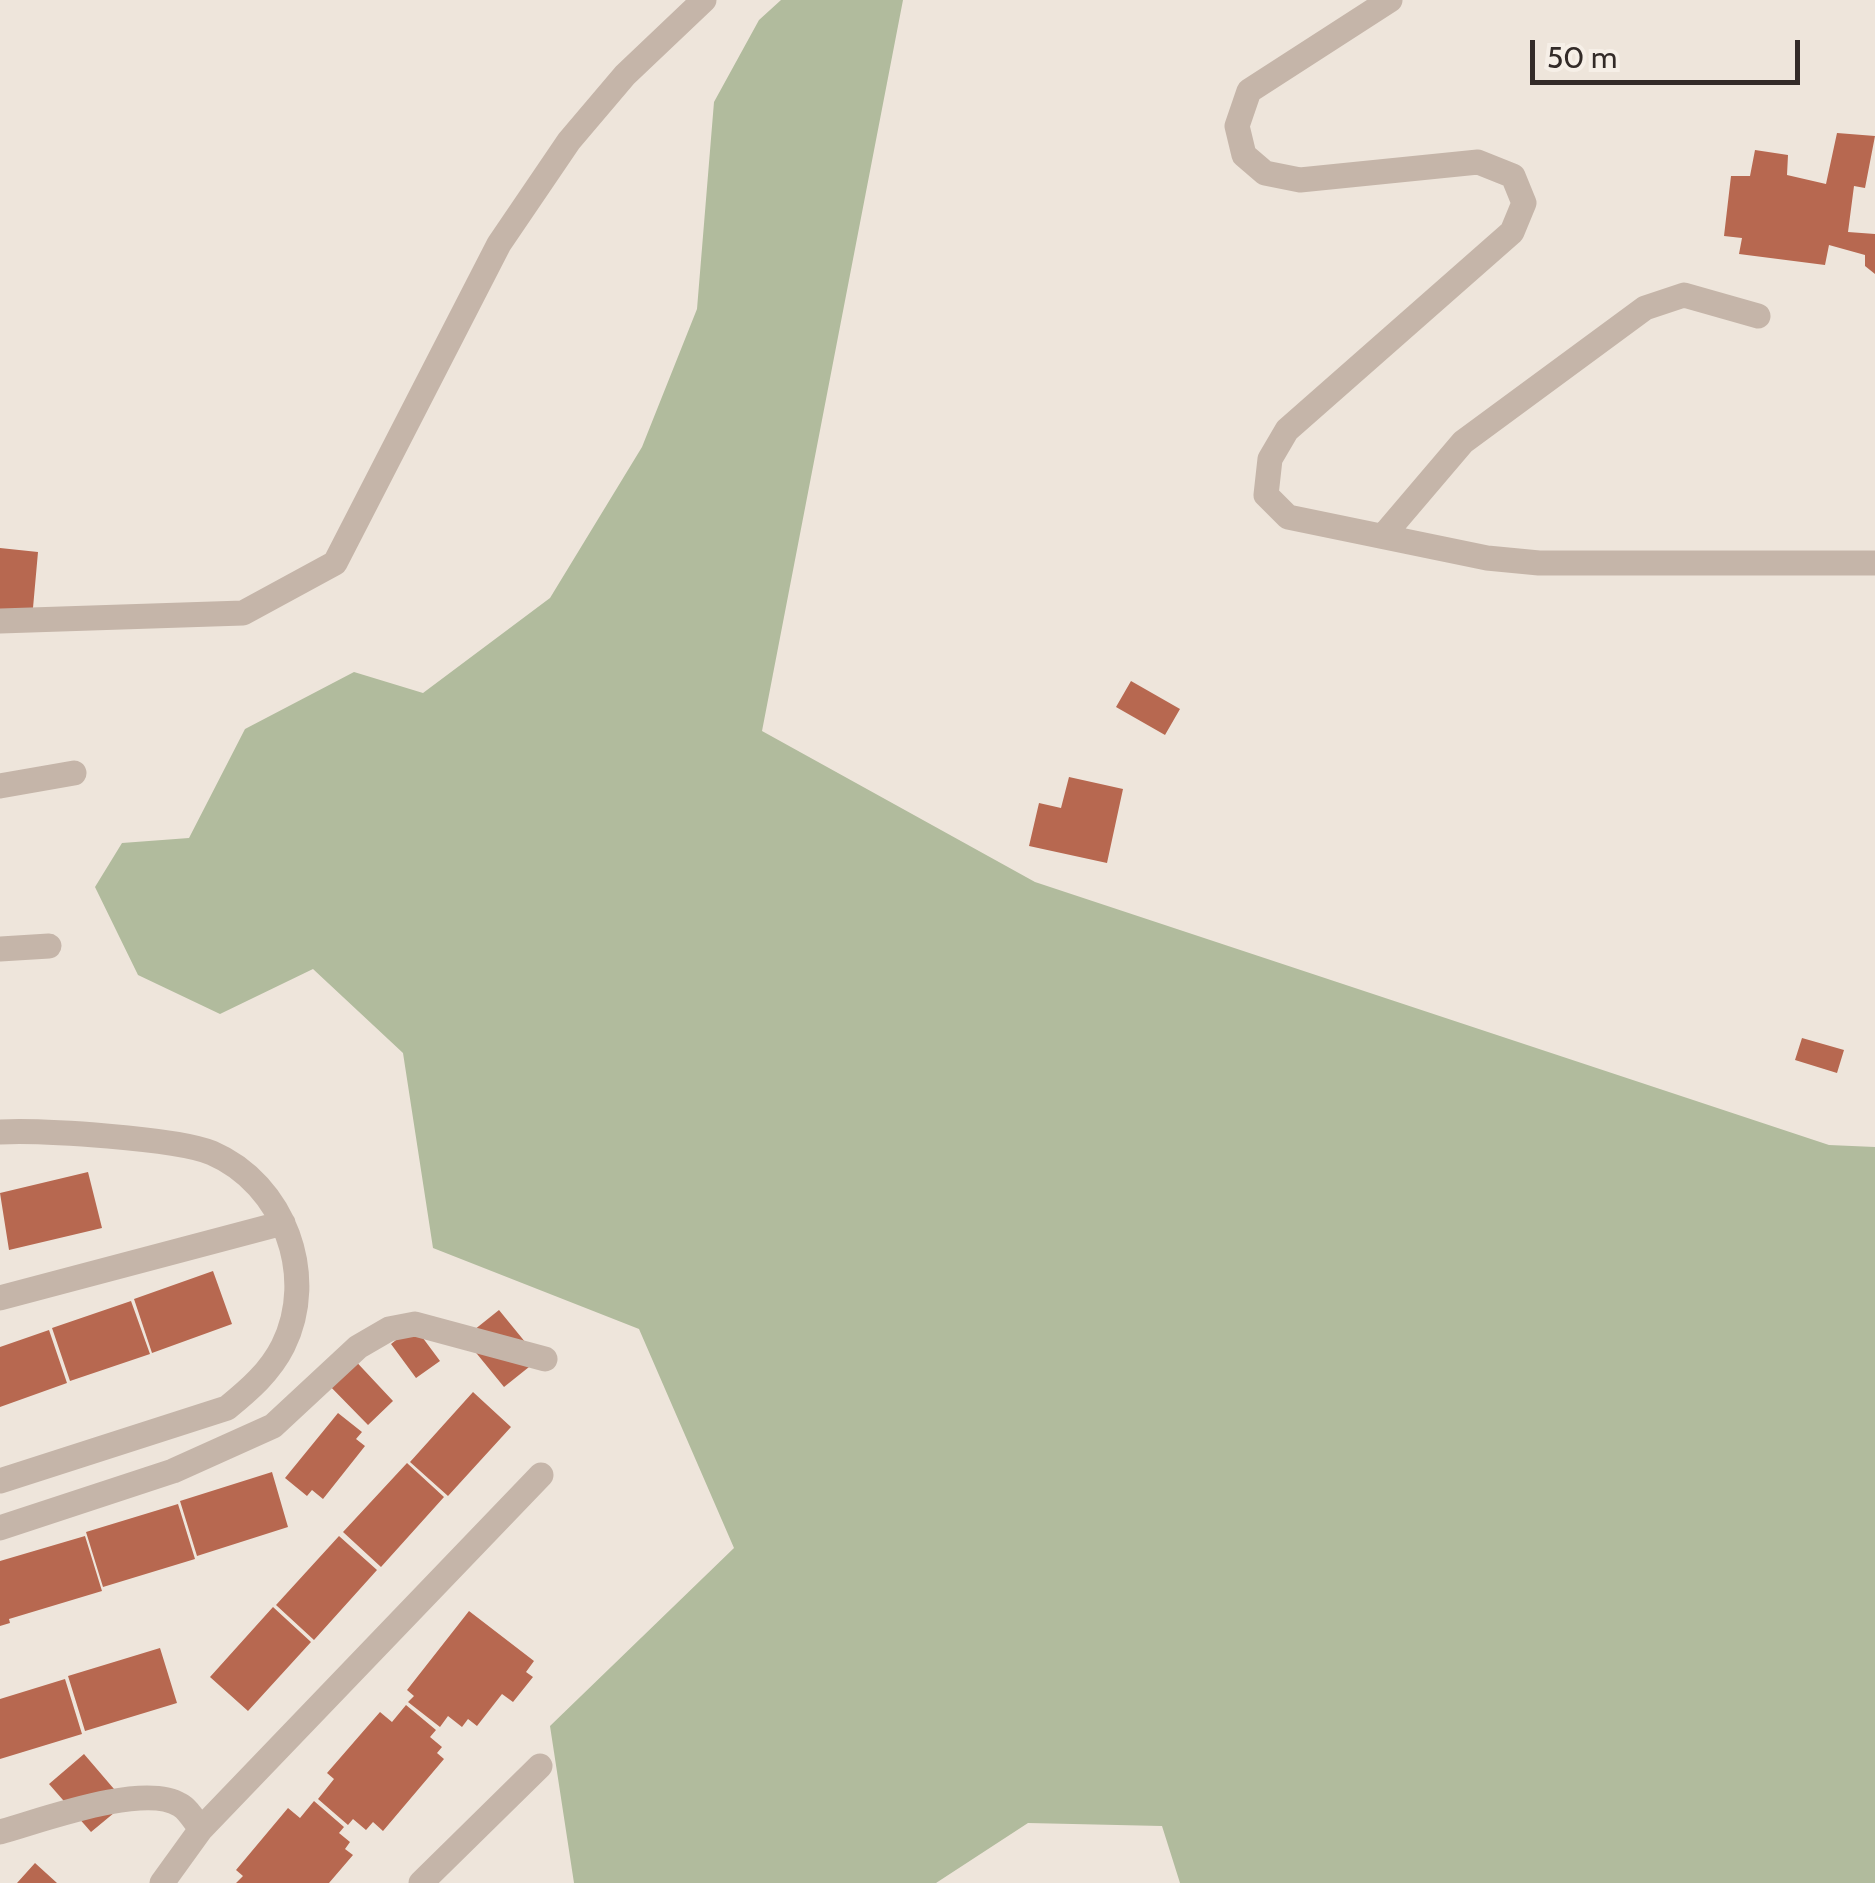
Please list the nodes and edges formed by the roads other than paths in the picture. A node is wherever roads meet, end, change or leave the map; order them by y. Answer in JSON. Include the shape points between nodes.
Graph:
{"nodes":[{"id":1,"x":704,"y":0,"type":"edge"},
{"id":2,"x":1390,"y":0,"type":"edge"},
{"id":3,"x":1758,"y":316,"type":"dead end"},
{"id":4,"x":1383,"y":536,"type":"junction"},
{"id":5,"x":1875,"y":563,"type":"edge"},
{"id":6,"x":0,"y":621,"type":"edge"},
{"id":7,"x":74,"y":773,"type":"dead end"},
{"id":8,"x":0,"y":786,"type":"edge"},
{"id":9,"x":50,"y":946,"type":"dead end"},
{"id":10,"x":0,"y":949,"type":"edge"},
{"id":11,"x":0,"y":1132,"type":"edge"},
{"id":12,"x":283,"y":1223,"type":"junction"},
{"id":13,"x":0,"y":1298,"type":"edge"},
{"id":14,"x":546,"y":1359,"type":"dead end"},
{"id":15,"x":541,"y":1475,"type":"dead end"},
{"id":16,"x":0,"y":1481,"type":"edge"},
{"id":17,"x":0,"y":1528,"type":"edge"},
{"id":18,"x":540,"y":1766,"type":"dead end"},
{"id":19,"x":201,"y":1829,"type":"junction"},
{"id":20,"x":0,"y":1832,"type":"edge"},
{"id":21,"x":162,"y":1883,"type":"edge"},
{"id":22,"x":421,"y":1883,"type":"edge"}],
"edges":[{"from":1,"to":6,"type":"street","via":[[568,141],[499,244],[334,563],[243,614]]},
{"from":2,"to":4,"type":"street","via":[[1249,91],[1238,126],[1244,155],[1265,173],[1300,180],[1478,162],[1513,176],[1524,203],[1512,232],[1287,430],[1270,459],[1266,495],[1288,517]]},
{"from":3,"to":4,"type":"street","via":[[1684,295],[1646,308],[1463,442]]},
{"from":4,"to":5,"type":"street","via":[[1539,564]]},
{"from":7,"to":8,"type":"street"},
{"from":9,"to":10,"type":"street"},
{"from":11,"to":12,"type":"street","via":[[180,1144],[212,1153],[262,1190]]},
{"from":12,"to":13,"type":"street"},
{"from":12,"to":16,"type":"street","via":[[297,1272],[295,1309],[283,1346],[256,1384],[227,1408],[189,1424]]},
{"from":14,"to":17,"type":"street","via":[[415,1324],[389,1329],[358,1347],[273,1426],[172,1471]]},
{"from":15,"to":19,"type":"street"},
{"from":18,"to":22,"type":"street"},
{"from":19,"to":20,"type":"street","via":[[180,1804],[151,1798]]},
{"from":19,"to":21,"type":"street"}]}
